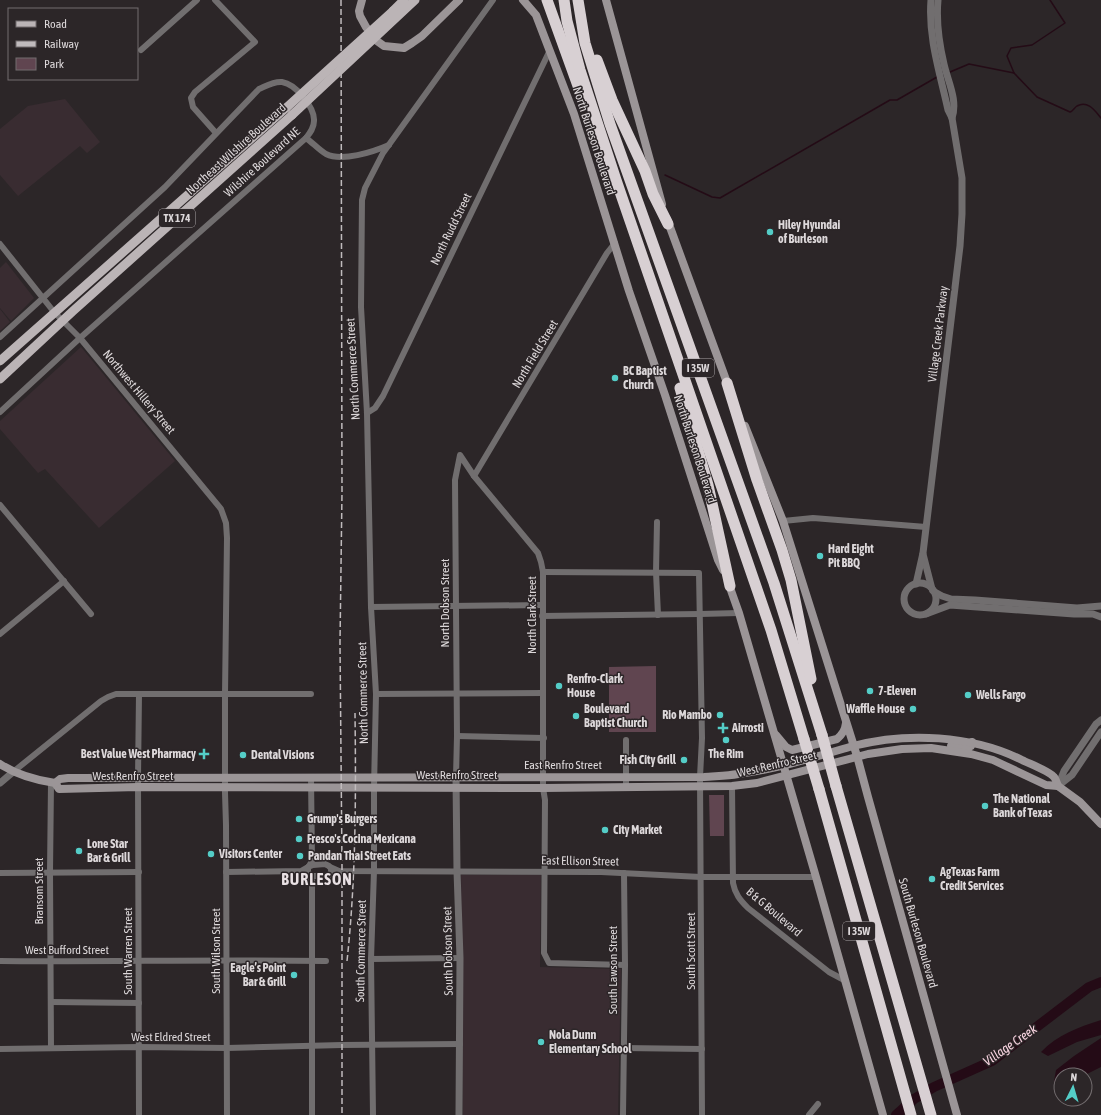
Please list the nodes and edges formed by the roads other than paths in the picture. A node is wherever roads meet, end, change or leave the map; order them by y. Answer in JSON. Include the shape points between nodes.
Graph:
{"nodes":[{"id":1,"x":197,"y":0,"type":"edge"},
{"id":2,"x":215,"y":0,"type":"edge"},
{"id":3,"x":362,"y":0,"type":"edge"},
{"id":4,"x":404,"y":0,"type":"edge"},
{"id":5,"x":416,"y":0,"type":"edge"},
{"id":6,"x":459,"y":0,"type":"edge"},
{"id":7,"x":492,"y":0,"type":"edge"},
{"id":8,"x":523,"y":0,"type":"edge"},
{"id":9,"x":547,"y":0,"type":"edge"},
{"id":10,"x":564,"y":0,"type":"edge"},
{"id":11,"x":579,"y":0,"type":"edge"},
{"id":12,"x":606,"y":0,"type":"edge"},
{"id":13,"x":931,"y":0,"type":"edge"},
{"id":14,"x":938,"y":0,"type":"edge"},
{"id":15,"x":141,"y":50,"type":"dead end"},
{"id":16,"x":550,"y":50,"type":"junction"},
{"id":17,"x":941,"y":66,"type":"junction"},
{"id":18,"x":289,"y":111,"type":"junction"},
{"id":19,"x":952,"y":118,"type":"junction"},
{"id":20,"x":216,"y":133,"type":"junction"},
{"id":21,"x":306,"y":138,"type":"junction"},
{"id":22,"x":389,"y":145,"type":"junction"},
{"id":23,"x":616,"y":180,"type":"junction"},
{"id":24,"x":668,"y":224,"type":"junction"},
{"id":25,"x":615,"y":243,"type":"junction"},
{"id":26,"x":0,"y":244,"type":"edge"},
{"id":27,"x":652,"y":288,"type":"junction"},
{"id":28,"x":43,"y":298,"type":"junction"},
{"id":29,"x":54,"y":312,"type":"junction"},
{"id":30,"x":63,"y":321,"type":"junction"},
{"id":31,"x":0,"y":337,"type":"edge"},
{"id":32,"x":80,"y":338,"type":"junction"},
{"id":33,"x":0,"y":361,"type":"edge"},
{"id":34,"x":0,"y":379,"type":"edge"},
{"id":35,"x":726,"y":383,"type":"junction"},
{"id":36,"x":0,"y":412,"type":"edge"},
{"id":37,"x":367,"y":413,"type":"junction"},
{"id":38,"x":474,"y":476,"type":"junction"},
{"id":39,"x":0,"y":505,"type":"edge"},
{"id":40,"x":6,"y":512,"type":"junction"},
{"id":41,"x":0,"y":516,"type":"edge"},
{"id":42,"x":783,"y":521,"type":"junction"},
{"id":43,"x":657,"y":522,"type":"dead end"},
{"id":44,"x":926,"y":527,"type":"junction"},
{"id":45,"x":923,"y":553,"type":"junction"},
{"id":46,"x":543,"y":572,"type":"junction"},
{"id":47,"x":656,"y":572,"type":"junction"},
{"id":48,"x":64,"y":581,"type":"junction"},
{"id":49,"x":916,"y":584,"type":"junction"},
{"id":50,"x":730,"y":586,"type":"junction"},
{"id":51,"x":933,"y":590,"type":"junction"},
{"id":52,"x":542,"y":605,"type":"junction"},
{"id":53,"x":456,"y":606,"type":"junction"},
{"id":54,"x":1101,"y":606,"type":"edge"},
{"id":55,"x":371,"y":607,"type":"junction"},
{"id":56,"x":739,"y":613,"type":"junction"},
{"id":57,"x":92,"y":614,"type":"dead end"},
{"id":58,"x":700,"y":614,"type":"junction"},
{"id":59,"x":926,"y":614,"type":"junction"},
{"id":60,"x":658,"y":615,"type":"junction"},
{"id":61,"x":542,"y":616,"type":"junction"},
{"id":62,"x":1101,"y":617,"type":"edge"},
{"id":63,"x":0,"y":634,"type":"edge"},
{"id":64,"x":543,"y":693,"type":"junction"},
{"id":65,"x":139,"y":694,"type":"junction"},
{"id":66,"x":225,"y":694,"type":"junction"},
{"id":67,"x":311,"y":694,"type":"dead end"},
{"id":68,"x":376,"y":694,"type":"junction"},
{"id":69,"x":457,"y":694,"type":"junction"},
{"id":70,"x":1101,"y":720,"type":"edge"},
{"id":71,"x":846,"y":723,"type":"junction"},
{"id":72,"x":773,"y":731,"type":"junction"},
{"id":73,"x":1101,"y":732,"type":"edge"},
{"id":74,"x":822,"y":735,"type":"junction"},
{"id":75,"x":457,"y":736,"type":"junction"},
{"id":76,"x":544,"y":738,"type":"junction"},
{"id":77,"x":626,"y":740,"type":"dead end"},
{"id":78,"x":972,"y":742,"type":"junction"},
{"id":79,"x":854,"y":746,"type":"junction"},
{"id":80,"x":921,"y":748,"type":"junction"},
{"id":81,"x":858,"y":756,"type":"junction"},
{"id":82,"x":0,"y":764,"type":"edge"},
{"id":83,"x":783,"y":765,"type":"junction"},
{"id":84,"x":13,"y":772,"type":"junction"},
{"id":85,"x":786,"y":775,"type":"junction"},
{"id":86,"x":311,"y":777,"type":"junction"},
{"id":87,"x":341,"y":777,"type":"joint"},
{"id":88,"x":375,"y":777,"type":"junction"},
{"id":89,"x":456,"y":777,"type":"junction"},
{"id":90,"x":543,"y":777,"type":"junction"},
{"id":91,"x":625,"y":777,"type":"junction"},
{"id":92,"x":700,"y":777,"type":"junction"},
{"id":93,"x":138,"y":778,"type":"junction"},
{"id":94,"x":225,"y":778,"type":"junction"},
{"id":95,"x":0,"y":783,"type":"edge"},
{"id":96,"x":53,"y":783,"type":"junction"},
{"id":97,"x":700,"y":786,"type":"junction"},
{"id":98,"x":732,"y":786,"type":"junction"},
{"id":99,"x":1058,"y":786,"type":"junction"},
{"id":100,"x":138,"y":787,"type":"junction"},
{"id":101,"x":455,"y":787,"type":"junction"},
{"id":102,"x":626,"y":787,"type":"junction"},
{"id":103,"x":225,"y":788,"type":"junction"},
{"id":104,"x":311,"y":788,"type":"junction"},
{"id":105,"x":374,"y":788,"type":"junction"},
{"id":106,"x":543,"y":788,"type":"junction"},
{"id":107,"x":1101,"y":824,"type":"edge"},
{"id":108,"x":309,"y":867,"type":"junction"},
{"id":109,"x":330,"y":867,"type":"junction"},
{"id":110,"x":341,"y":870,"type":"junction"},
{"id":111,"x":374,"y":870,"type":"junction"},
{"id":112,"x":301,"y":871,"type":"junction"},
{"id":113,"x":457,"y":871,"type":"junction"},
{"id":114,"x":545,"y":871,"type":"junction"},
{"id":115,"x":50,"y":872,"type":"junction"},
{"id":116,"x":138,"y":872,"type":"junction"},
{"id":117,"x":226,"y":872,"type":"junction"},
{"id":118,"x":0,"y":873,"type":"edge"},
{"id":119,"x":624,"y":873,"type":"junction"},
{"id":120,"x":309,"y":875,"type":"junction"},
{"id":121,"x":330,"y":875,"type":"junction"},
{"id":122,"x":816,"y":876,"type":"junction"},
{"id":123,"x":701,"y":877,"type":"junction"},
{"id":124,"x":733,"y":877,"type":"junction"},
{"id":125,"x":460,"y":958,"type":"junction"},
{"id":126,"x":226,"y":959,"type":"junction"},
{"id":127,"x":0,"y":960,"type":"edge"},
{"id":128,"x":311,"y":960,"type":"junction"},
{"id":129,"x":326,"y":960,"type":"dead end"},
{"id":130,"x":370,"y":960,"type":"junction"},
{"id":131,"x":50,"y":961,"type":"junction"},
{"id":132,"x":139,"y":961,"type":"junction"},
{"id":133,"x":625,"y":965,"type":"junction"},
{"id":134,"x":846,"y":982,"type":"junction"},
{"id":135,"x":50,"y":1002,"type":"junction"},
{"id":136,"x":139,"y":1003,"type":"junction"},
{"id":137,"x":373,"y":1044,"type":"junction"},
{"id":138,"x":460,"y":1044,"type":"junction"},
{"id":139,"x":312,"y":1046,"type":"junction"},
{"id":140,"x":51,"y":1048,"type":"junction"},
{"id":141,"x":139,"y":1048,"type":"junction"},
{"id":142,"x":227,"y":1048,"type":"junction"},
{"id":143,"x":623,"y":1048,"type":"junction"},
{"id":144,"x":0,"y":1049,"type":"edge"},
{"id":145,"x":702,"y":1049,"type":"junction"},
{"id":146,"x":818,"y":1104,"type":"dead end"},
{"id":147,"x":139,"y":1115,"type":"edge"},
{"id":148,"x":227,"y":1115,"type":"edge"},
{"id":149,"x":312,"y":1115,"type":"edge"},
{"id":150,"x":373,"y":1115,"type":"edge"},
{"id":151,"x":459,"y":1115,"type":"edge"},
{"id":152,"x":623,"y":1115,"type":"edge"},
{"id":153,"x":702,"y":1115,"type":"edge"},
{"id":154,"x":809,"y":1115,"type":"edge"},
{"id":155,"x":883,"y":1115,"type":"edge"},
{"id":156,"x":911,"y":1115,"type":"edge"},
{"id":157,"x":931,"y":1115,"type":"edge"},
{"id":158,"x":957,"y":1115,"type":"edge"}],
"edges":[{"from":1,"to":15,"type":"street"},
{"from":2,"to":20,"type":"street","via":[[254,42],[191,98],[194,107]]},
{"from":3,"to":6,"type":"main road","via":[[360,16],[377,41],[384,46],[404,48],[422,36]]},
{"from":4,"to":18,"type":"main road","name":"Northeast Wilshire Boulevard","bridge":true},
{"from":5,"to":18,"type":"main road","name":"Northeast Wilshire Boulevard","number":"TX 174","bridge":true},
{"from":7,"to":22,"type":"street","name":"North Commerce Street"},
{"from":8,"to":16,"type":"main road","name":"North Burleson Boulevard","via":[[536,15]]},
{"from":9,"to":23,"type":"highway","via":[[607,170]]},
{"from":10,"to":23,"type":"highway","number":"I 35W","via":[[580,70]]},
{"from":11,"to":24,"type":"highway","via":[[602,74]]},
{"from":11,"to":74,"type":"highway","number":"I 35W","via":[[585,43],[610,124],[774,583]]},
{"from":12,"to":24,"type":"main road"},
{"from":13,"to":17,"type":"street","name":"Village Creek Parkway","via":[[932,47]]},
{"from":14,"to":17,"type":"street","name":"Village Creek Parkway"},
{"from":16,"to":25,"type":"main road","name":"North Burleson Boulevard","via":[[574,114]]},
{"from":16,"to":37,"type":"street","name":"North Rudd Street","via":[[383,396],[375,408]]},
{"from":17,"to":19,"type":"street","name":"Village Creek Parkway","via":[[948,110]]},
{"from":17,"to":19,"type":"street","name":"Village Creek Parkway","via":[[953,97],[955,110]]},
{"from":18,"to":29,"type":"main road","name":"Northeast Wilshire Boulevard"},
{"from":18,"to":30,"type":"main road","name":"Northeast Wilshire Boulevard","number":"TX 174"},
{"from":19,"to":44,"type":"street","name":"Village Creek Parkway","via":[[962,178],[960,246]]},
{"from":20,"to":21,"type":"street","name":"Wilshire Boulevard NE","via":[[259,89],[282,82],[305,98],[313,112],[312,131]]},
{"from":20,"to":28,"type":"street","name":"Wilshire Boulevard NE","via":[[165,187]]},
{"from":21,"to":22,"type":"street","via":[[329,155],[364,154]]},
{"from":21,"to":32,"type":"street","name":"Wilshire Boulevard NE"},
{"from":22,"to":37,"type":"street","name":"North Commerce Street","via":[[370,177],[362,200],[361,307]]},
{"from":23,"to":27,"type":"highway","number":"I 35W"},
{"from":24,"to":35,"type":"main road"},
{"from":25,"to":38,"type":"street","name":"North Field Street"},
{"from":25,"to":50,"type":"main road","name":"North Burleson Boulevard","via":[[718,560]]},
{"from":26,"to":28,"type":"street","name":"Northwest Hillery Street"},
{"from":27,"to":50,"type":"highway","via":[[655,309],[676,371],[708,485]]},
{"from":27,"to":156,"type":"highway","number":"I 35W","bridge":true,"via":[[771,630],[819,789]]},
{"from":28,"to":29,"type":"street","name":"Northwest Hillery Street"},
{"from":28,"to":31,"type":"street","name":"Wilshire Boulevard NE"},
{"from":29,"to":30,"type":"street","name":"Northwest Hillery Street"},
{"from":29,"to":33,"type":"main road","name":"Northeast Wilshire Boulevard"},
{"from":30,"to":32,"type":"street","name":"Northwest Hillery Street"},
{"from":30,"to":34,"type":"main road","name":"Northeast Wilshire Boulevard","number":"TX 174"},
{"from":32,"to":36,"type":"street","name":"Wilshire Boulevard NE"},
{"from":32,"to":66,"type":"street","name":"Northwest Hillery Street","via":[[221,509],[226,523],[227,538]]},
{"from":35,"to":42,"type":"main road"},
{"from":35,"to":74,"type":"highway","via":[[791,580]]},
{"from":37,"to":55,"type":"street","name":"North Commerce Street"},
{"from":38,"to":46,"type":"street","name":"North Clark Street","via":[[538,553]]},
{"from":38,"to":53,"type":"street","name":"North Dobson Street","via":[[460,455],[455,480]]},
{"from":39,"to":40,"type":"street"},
{"from":40,"to":41,"type":"street"},
{"from":40,"to":48,"type":"street"},
{"from":42,"to":44,"type":"street","via":[[813,518]]},
{"from":42,"to":71,"type":"main road"},
{"from":43,"to":47,"type":"street"},
{"from":44,"to":45,"type":"street","name":"Village Creek Parkway"},
{"from":45,"to":49,"type":"street","name":"Village Creek Parkway"},
{"from":45,"to":51,"type":"street","name":"Village Creek Parkway"},
{"from":46,"to":47,"type":"street"},
{"from":46,"to":52,"type":"street","name":"North Clark Street"},
{"from":47,"to":58,"type":"street","name":"South Scott Street","via":[[699,573]]},
{"from":47,"to":60,"type":"street"},
{"from":48,"to":57,"type":"street"},
{"from":48,"to":63,"type":"street"},
{"from":49,"to":51,"type":"street","via":[[925,584]]},
{"from":49,"to":59,"type":"street","name":"Village Creek Parkway","via":[[907,589],[905,604],[911,612]]},
{"from":50,"to":56,"type":"main road","name":"North Burleson Boulevard"},
{"from":51,"to":54,"type":"street","via":[[951,599],[1077,608]]},
{"from":51,"to":59,"type":"street","name":"Village Creek Parkway","via":[[935,603]]},
{"from":52,"to":53,"type":"street"},
{"from":52,"to":61,"type":"street","name":"North Clark Street"},
{"from":53,"to":55,"type":"street"},
{"from":53,"to":69,"type":"street","name":"North Dobson Street"},
{"from":55,"to":68,"type":"street","name":"North Commerce Street"},
{"from":56,"to":58,"type":"street"},
{"from":56,"to":72,"type":"main road","name":"North Burleson Boulevard"},
{"from":58,"to":60,"type":"street"},
{"from":58,"to":92,"type":"street","name":"South Scott Street"},
{"from":59,"to":62,"type":"street","via":[[950,605],[1093,614]]},
{"from":60,"to":61,"type":"street"},
{"from":61,"to":64,"type":"street","name":"North Clark Street"},
{"from":64,"to":69,"type":"street"},
{"from":64,"to":76,"type":"street","name":"North Clark Street"},
{"from":65,"to":66,"type":"street"},
{"from":65,"to":84,"type":"street","via":[[116,694],[108,697]]},
{"from":65,"to":93,"type":"street","name":"South Warren Street"},
{"from":66,"to":67,"type":"street"},
{"from":66,"to":94,"type":"street","name":"South Wilson Street"},
{"from":68,"to":69,"type":"street"},
{"from":68,"to":88,"type":"street","name":"North Commerce Street"},
{"from":69,"to":75,"type":"street","name":"North Dobson Street"},
{"from":70,"to":99,"type":"street","via":[[1064,771]]},
{"from":71,"to":72,"type":"main road","via":[[842,736],[837,739],[795,750],[786,747]]},
{"from":71,"to":79,"type":"main road"},
{"from":72,"to":83,"type":"main road","name":"North Burleson Boulevard"},
{"from":73,"to":99,"type":"street","via":[[1072,775]]},
{"from":74,"to":157,"type":"highway","number":"I 35W","bridge":true},
{"from":75,"to":76,"type":"street"},
{"from":75,"to":89,"type":"street","name":"North Dobson Street"},
{"from":76,"to":90,"type":"street","name":"North Clark Street"},
{"from":77,"to":91,"type":"street"},
{"from":78,"to":79,"type":"main road","via":[[929,738],[889,740]]},
{"from":78,"to":80,"type":"main road","via":[[971,746],[967,747],[927,744]]},
{"from":78,"to":99,"type":"main road","via":[[1005,752],[1046,772],[1054,778]]},
{"from":79,"to":81,"type":"main road"},
{"from":79,"to":83,"type":"main road","name":"West Renfro Street"},
{"from":80,"to":81,"type":"main road"},
{"from":80,"to":99,"type":"main road","via":[[971,754],[993,760],[1046,785]]},
{"from":81,"to":85,"type":"main road","name":"West Renfro Street"},
{"from":81,"to":158,"type":"main road","name":"South Burleson Boulevard"},
{"from":82,"to":84,"type":"main road","name":"West Renfro Street"},
{"from":83,"to":85,"type":"main road","name":"North Burleson Boulevard"},
{"from":83,"to":92,"type":"main road","name":"East Renfro Street","via":[[737,774]]},
{"from":84,"to":95,"type":"street"},
{"from":84,"to":96,"type":"main road","name":"West Renfro Street"},
{"from":85,"to":98,"type":"main road","name":"West Renfro Street","via":[[757,783]]},
{"from":85,"to":122,"type":"main road"},
{"from":86,"to":87,"type":"main road","name":"West Renfro Street"},
{"from":86,"to":94,"type":"main road","name":"West Renfro Street"},
{"from":86,"to":104,"type":"street"},
{"from":87,"to":88,"type":"main road","name":"East Renfro Street"},
{"from":88,"to":89,"type":"main road","name":"East Renfro Street"},
{"from":88,"to":105,"type":"street","name":"North Commerce Street"},
{"from":89,"to":90,"type":"main road","name":"East Renfro Street"},
{"from":89,"to":101,"type":"street","name":"South Dobson Street"},
{"from":90,"to":91,"type":"main road","name":"East Renfro Street"},
{"from":90,"to":106,"type":"street","name":"North Clark Street"},
{"from":91,"to":92,"type":"main road","name":"East Renfro Street"},
{"from":91,"to":102,"type":"street"},
{"from":92,"to":97,"type":"street","name":"South Scott Street"},
{"from":93,"to":94,"type":"main road","name":"West Renfro Street"},
{"from":93,"to":96,"type":"main road","name":"West Renfro Street","via":[[64,778]]},
{"from":93,"to":100,"type":"street","name":"South Warren Street"},
{"from":94,"to":103,"type":"street","name":"South Wilson Street"},
{"from":96,"to":100,"type":"main road","name":"West Renfro Street","via":[[59,788]]},
{"from":96,"to":115,"type":"street","name":"Bransom Street"},
{"from":97,"to":98,"type":"main road","name":"West Renfro Street"},
{"from":97,"to":102,"type":"main road","name":"West Renfro Street"},
{"from":97,"to":123,"type":"street","name":"South Scott Street"},
{"from":98,"to":124,"type":"street","name":"B & G Boulevard"},
{"from":99,"to":107,"type":"main road","via":[[1080,802]]},
{"from":100,"to":103,"type":"main road","name":"West Renfro Street"},
{"from":100,"to":116,"type":"street","name":"South Warren Street"},
{"from":101,"to":105,"type":"main road","name":"West Renfro Street"},
{"from":101,"to":106,"type":"main road","name":"West Renfro Street"},
{"from":101,"to":113,"type":"street","name":"South Dobson Street"},
{"from":102,"to":106,"type":"main road","name":"West Renfro Street"},
{"from":103,"to":104,"type":"main road","name":"West Renfro Street"},
{"from":103,"to":117,"type":"street","name":"South Wilson Street"},
{"from":104,"to":105,"type":"main road","name":"West Renfro Street"},
{"from":104,"to":108,"type":"street","via":[[312,860]]},
{"from":105,"to":111,"type":"street","name":"South Commerce Street"},
{"from":106,"to":114,"type":"street","name":"North Clark Street"},
{"from":108,"to":109,"type":"street","name":"East Ellison Street","via":[[325,864]]},
{"from":108,"to":112,"type":"street","name":"East Ellison Street"},
{"from":108,"to":120,"type":"street"},
{"from":109,"to":110,"type":"street","name":"East Ellison Street"},
{"from":109,"to":121,"type":"street"},
{"from":110,"to":111,"type":"street","name":"East Ellison Street"},
{"from":110,"to":121,"type":"street","name":"East Ellison Street"},
{"from":111,"to":113,"type":"street","name":"East Ellison Street"},
{"from":111,"to":130,"type":"street","name":"South Commerce Street"},
{"from":112,"to":117,"type":"street"},
{"from":112,"to":120,"type":"street","name":"East Ellison Street"},
{"from":113,"to":114,"type":"street","name":"East Ellison Street"},
{"from":113,"to":125,"type":"street","name":"South Dobson Street"},
{"from":114,"to":119,"type":"street","name":"East Ellison Street"},
{"from":114,"to":133,"type":"street","name":"North Clark Street","via":[[544,953],[549,963]]},
{"from":115,"to":116,"type":"street"},
{"from":115,"to":118,"type":"street"},
{"from":115,"to":131,"type":"street","name":"Bransom Street"},
{"from":116,"to":132,"type":"street","name":"South Warren Street"},
{"from":117,"to":126,"type":"street","name":"South Wilson Street"},
{"from":119,"to":123,"type":"street","name":"East Ellison Street"},
{"from":119,"to":133,"type":"street","name":"South Lawson Street"},
{"from":120,"to":121,"type":"street","name":"East Ellison Street"},
{"from":120,"to":128,"type":"street","via":[[312,881]]},
{"from":122,"to":124,"type":"street","name":"East Ellison Street"},
{"from":122,"to":134,"type":"main road"},
{"from":123,"to":124,"type":"street","name":"East Ellison Street"},
{"from":123,"to":145,"type":"street","name":"South Scott Street"},
{"from":124,"to":134,"type":"street","name":"B & G Boulevard","via":[[736,894],[748,908],[829,972]]},
{"from":125,"to":130,"type":"street"},
{"from":125,"to":138,"type":"street","name":"South Dobson Street"},
{"from":126,"to":128,"type":"street","name":"West Bufford Street"},
{"from":126,"to":132,"type":"street","name":"West Bufford Street"},
{"from":126,"to":142,"type":"street","name":"South Wilson Street"},
{"from":127,"to":131,"type":"street","name":"West Bufford Street"},
{"from":128,"to":129,"type":"street","name":"West Bufford Street"},
{"from":128,"to":139,"type":"street"},
{"from":130,"to":137,"type":"street","name":"South Commerce Street"},
{"from":131,"to":132,"type":"street","name":"West Bufford Street"},
{"from":131,"to":135,"type":"street","name":"Bransom Street"},
{"from":132,"to":136,"type":"street","name":"South Warren Street"},
{"from":133,"to":143,"type":"street","name":"South Lawson Street"},
{"from":134,"to":155,"type":"main road"},
{"from":135,"to":136,"type":"street"},
{"from":135,"to":140,"type":"street","name":"Bransom Street"},
{"from":136,"to":141,"type":"street","name":"South Warren Street"},
{"from":137,"to":138,"type":"street","name":"West Eldred Street"},
{"from":137,"to":139,"type":"street","name":"West Eldred Street"},
{"from":137,"to":150,"type":"street","name":"South Commerce Street"},
{"from":138,"to":151,"type":"street","name":"South Dobson Street"},
{"from":139,"to":142,"type":"street","name":"West Eldred Street"},
{"from":139,"to":149,"type":"street"},
{"from":140,"to":141,"type":"street","name":"West Eldred Street"},
{"from":140,"to":144,"type":"street","name":"West Eldred Street"},
{"from":141,"to":142,"type":"street","name":"West Eldred Street"},
{"from":141,"to":147,"type":"street","name":"South Warren Street"},
{"from":142,"to":148,"type":"street","name":"South Wilson Street"},
{"from":143,"to":145,"type":"street"},
{"from":143,"to":152,"type":"street","name":"South Lawson Street"},
{"from":145,"to":153,"type":"street","name":"South Scott Street"},
{"from":146,"to":154,"type":"street"}]}
